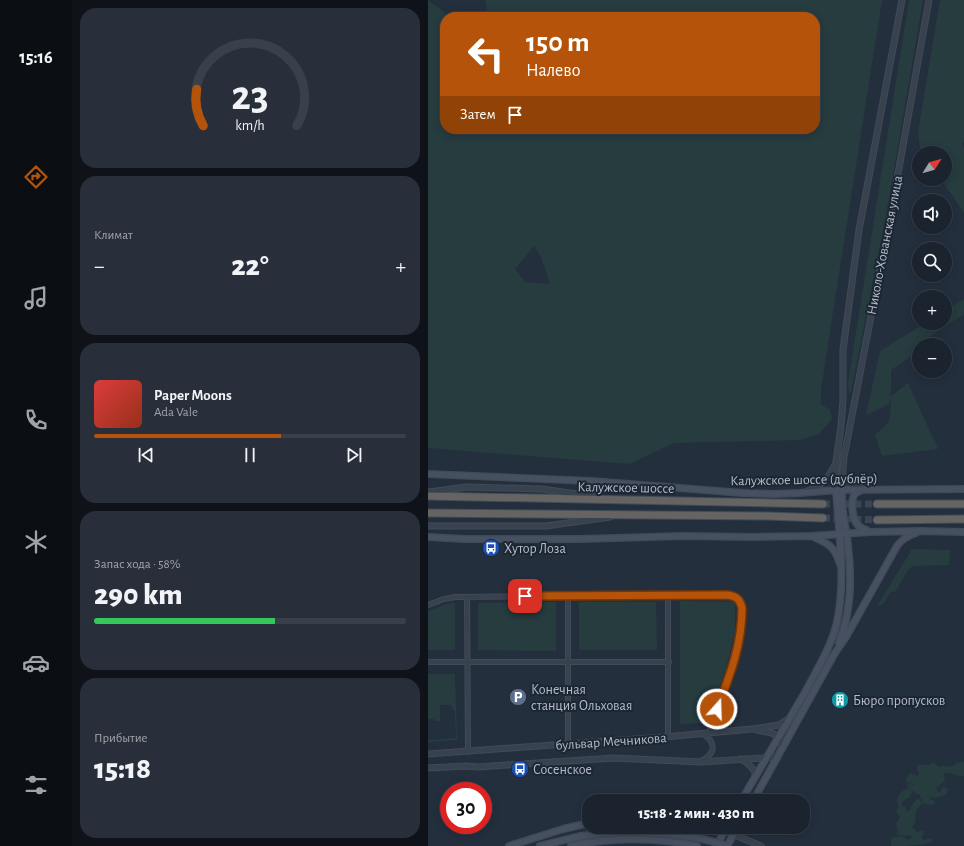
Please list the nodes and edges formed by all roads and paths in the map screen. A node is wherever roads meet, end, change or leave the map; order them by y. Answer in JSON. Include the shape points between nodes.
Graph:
{"nodes":[{"id":1,"x":902,"y":0,"type":"edge"},
{"id":2,"x":929,"y":0,"type":"edge"},
{"id":3,"x":836,"y":462,"type":"junction"},
{"id":4,"x":842,"y":473,"type":"junction"},
{"id":5,"x":429,"y":474,"type":"edge"},
{"id":6,"x":864,"y":489,"type":"junction"},
{"id":7,"x":964,"y":489,"type":"edge"},
{"id":8,"x":839,"y":490,"type":"junction"},
{"id":9,"x":428,"y":492,"type":"edge"},
{"id":10,"x":800,"y":494,"type":"junction"},
{"id":11,"x":428,"y":496,"type":"edge"},
{"id":12,"x":620,"y":500,"type":"junction"},
{"id":13,"x":823,"y":504,"type":"tunnel mouth"},
{"id":14,"x":877,"y":504,"type":"tunnel mouth"},
{"id":15,"x":964,"y":504,"type":"edge"},
{"id":16,"x":428,"y":513,"type":"edge"},
{"id":17,"x":622,"y":515,"type":"junction"},
{"id":18,"x":823,"y":518,"type":"tunnel mouth"},
{"id":19,"x":964,"y":519,"type":"edge"},
{"id":20,"x":876,"y":520,"type":"tunnel mouth"},
{"id":21,"x":428,"y":526,"type":"edge"},
{"id":22,"x":922,"y":531,"type":"junction"},
{"id":23,"x":870,"y":532,"type":"junction"},
{"id":24,"x":964,"y":532,"type":"edge"},
{"id":25,"x":846,"y":533,"type":"junction"},
{"id":26,"x":840,"y":534,"type":"junction"},
{"id":27,"x":812,"y":536,"type":"junction"},
{"id":28,"x":428,"y":537,"type":"edge"},
{"id":29,"x":842,"y":571,"type":"junction"},
{"id":30,"x":568,"y":596,"type":"junction"},
{"id":31,"x":668,"y":596,"type":"junction"},
{"id":32,"x":467,"y":597,"type":"junction"},
{"id":33,"x":428,"y":605,"type":"edge"},
{"id":34,"x":835,"y":653,"type":"junction"},
{"id":35,"x":428,"y":662,"type":"edge"},
{"id":36,"x":467,"y":662,"type":"junction"},
{"id":37,"x":568,"y":662,"type":"junction"},
{"id":38,"x":668,"y":662,"type":"junction"},
{"id":39,"x":790,"y":717,"type":"junction"},
{"id":40,"x":752,"y":729,"type":"junction"},
{"id":41,"x":702,"y":733,"type":"junction"},
{"id":42,"x":709,"y":733,"type":"junction"},
{"id":43,"x":668,"y":737,"type":"junction"},
{"id":44,"x":779,"y":738,"type":"junction"},
{"id":45,"x":568,"y":744,"type":"junction"},
{"id":46,"x":782,"y":750,"type":"junction"},
{"id":47,"x":468,"y":752,"type":"junction"},
{"id":48,"x":428,"y":754,"type":"edge"},
{"id":49,"x":778,"y":756,"type":"junction"},
{"id":50,"x":767,"y":757,"type":"junction"},
{"id":51,"x":741,"y":759,"type":"junction"},
{"id":52,"x":701,"y":762,"type":"junction"},
{"id":53,"x":428,"y":768,"type":"edge"},
{"id":54,"x":756,"y":776,"type":"junction"},
{"id":55,"x":745,"y":794,"type":"edge"},
{"id":56,"x":757,"y":794,"type":"edge"},
{"id":57,"x":582,"y":825,"type":"edge"},
{"id":58,"x":723,"y":834,"type":"edge"},
{"id":59,"x":734,"y":834,"type":"joint"},
{"id":60,"x":509,"y":846,"type":"edge"},
{"id":61,"x":540,"y":846,"type":"edge"},
{"id":62,"x":571,"y":846,"type":"edge"},
{"id":63,"x":697,"y":846,"type":"edge"},
{"id":64,"x":716,"y":846,"type":"edge"},
{"id":65,"x":727,"y":846,"type":"edge"},
{"id":66,"x":760,"y":846,"type":"edge"}],
"edges":[{"from":1,"to":3,"type":"street","name":"Николо-Хованская улица","via":[[859,230],[843,350],[842,421]]},
{"from":2,"to":4,"type":"street","name":"Николо-Хованская улица"},
{"from":3,"to":8,"type":"street","name":"Николо-Хованская улица"},
{"from":3,"to":10,"type":"street","via":[[825,481]]},
{"from":4,"to":6,"type":"street","via":[[850,484]]},
{"from":4,"to":8,"type":"street","name":"Николо-Хованская улица"},
{"from":5,"to":10,"type":"main road","name":"Калужское шоссе (дублёр)","via":[[591,481],[743,494]]},
{"from":6,"to":7,"type":"main road","name":"Калужское шоссе (дублёр)"},
{"from":6,"to":8,"type":"main road","name":"Калужское шоссе (дублёр)"},
{"from":6,"to":23,"type":"main road","via":[[854,496],[853,517],[860,527]]},
{"from":8,"to":10,"type":"main road","name":"Калужское шоссе (дублёр)"},
{"from":8,"to":25,"type":"main road"},
{"from":8,"to":26,"type":"main road"},
{"from":9,"to":12,"type":"street","via":[[467,487],[542,489]]},
{"from":11,"to":12,"type":"highway","name":"Калужское шоссе"},
{"from":12,"to":13,"type":"highway","name":"Калужское шоссе"},
{"from":14,"to":15,"type":"highway"},
{"from":16,"to":17,"type":"highway","name":"Калужское шоссе"},
{"from":17,"to":18,"type":"highway","name":"Калужское шоссе"},
{"from":17,"to":21,"type":"street","via":[[546,526]]},
{"from":19,"to":20,"type":"highway"},
{"from":22,"to":23,"type":"main road"},
{"from":22,"to":24,"type":"main road"},
{"from":22,"to":34,"type":"main road","via":[[902,539],[897,546]]},
{"from":23,"to":25,"type":"main road"},
{"from":25,"to":26,"type":"main road"},
{"from":25,"to":34,"type":"main road","via":[[850,569],[849,602]]},
{"from":26,"to":27,"type":"main road"},
{"from":26,"to":29,"type":"main road"},
{"from":27,"to":28,"type":"main road","via":[[581,539]]},
{"from":27,"to":29,"type":"main road","via":[[834,550]]},
{"from":29,"to":39,"type":"main road","via":[[837,623],[831,641]]},
{"from":30,"to":31,"type":"street"},
{"from":30,"to":32,"type":"street"},
{"from":30,"to":37,"type":"street"},
{"from":31,"to":38,"type":"street"},
{"from":31,"to":42,"type":"street","via":[[731,595],[738,598],[741,604],[736,657]]},
{"from":32,"to":33,"type":"street","via":[[448,598]]},
{"from":32,"to":36,"type":"street"},
{"from":34,"to":46,"type":"main road"},
{"from":35,"to":36,"type":"street"},
{"from":36,"to":37,"type":"street"},
{"from":36,"to":47,"type":"street"},
{"from":37,"to":38,"type":"street"},
{"from":37,"to":45,"type":"street"},
{"from":38,"to":43,"type":"street"},
{"from":39,"to":40,"type":"street","name":"бульвар Мечникова","via":[[779,725]]},
{"from":39,"to":44,"type":"main road"},
{"from":40,"to":42,"type":"street","name":"бульвар Мечникова"},
{"from":40,"to":44,"type":"street","via":[[772,733]]},
{"from":41,"to":42,"type":"street","name":"бульвар Мечникова"},
{"from":41,"to":43,"type":"street","name":"бульвар Мечникова"},
{"from":41,"to":52,"type":"street","via":[[710,740],[713,750],[708,758]]},
{"from":43,"to":45,"type":"street","name":"бульвар Мечникова"},
{"from":44,"to":46,"type":"street"},
{"from":44,"to":50,"type":"main road"},
{"from":45,"to":47,"type":"street","name":"бульвар Мечникова"},
{"from":46,"to":49,"type":"main road"},
{"from":47,"to":48,"type":"street","name":"бульвар Мечникова"},
{"from":49,"to":50,"type":"street","name":"бульвар Мечникова"},
{"from":49,"to":56,"type":"main road"},
{"from":50,"to":51,"type":"street","name":"бульвар Мечникова"},
{"from":50,"to":54,"type":"main road"},
{"from":51,"to":52,"type":"street","name":"бульвар Мечникова"},
{"from":51,"to":54,"type":"street","via":[[748,763]]},
{"from":52,"to":53,"type":"street","name":"бульвар Мечникова","via":[[613,758]]},
{"from":54,"to":55,"type":"main road"},
{"from":57,"to":60,"type":"main road"},
{"from":58,"to":64,"type":"main road"},
{"from":59,"to":65,"type":"main road"},
{"from":59,"to":66,"type":"street"},
{"from":61,"to":65,"type":"main road","bridge":true,"via":[[581,836],[630,832],[663,833]]},
{"from":62,"to":63,"type":"main road","via":[[630,839],[662,840]]}]}
